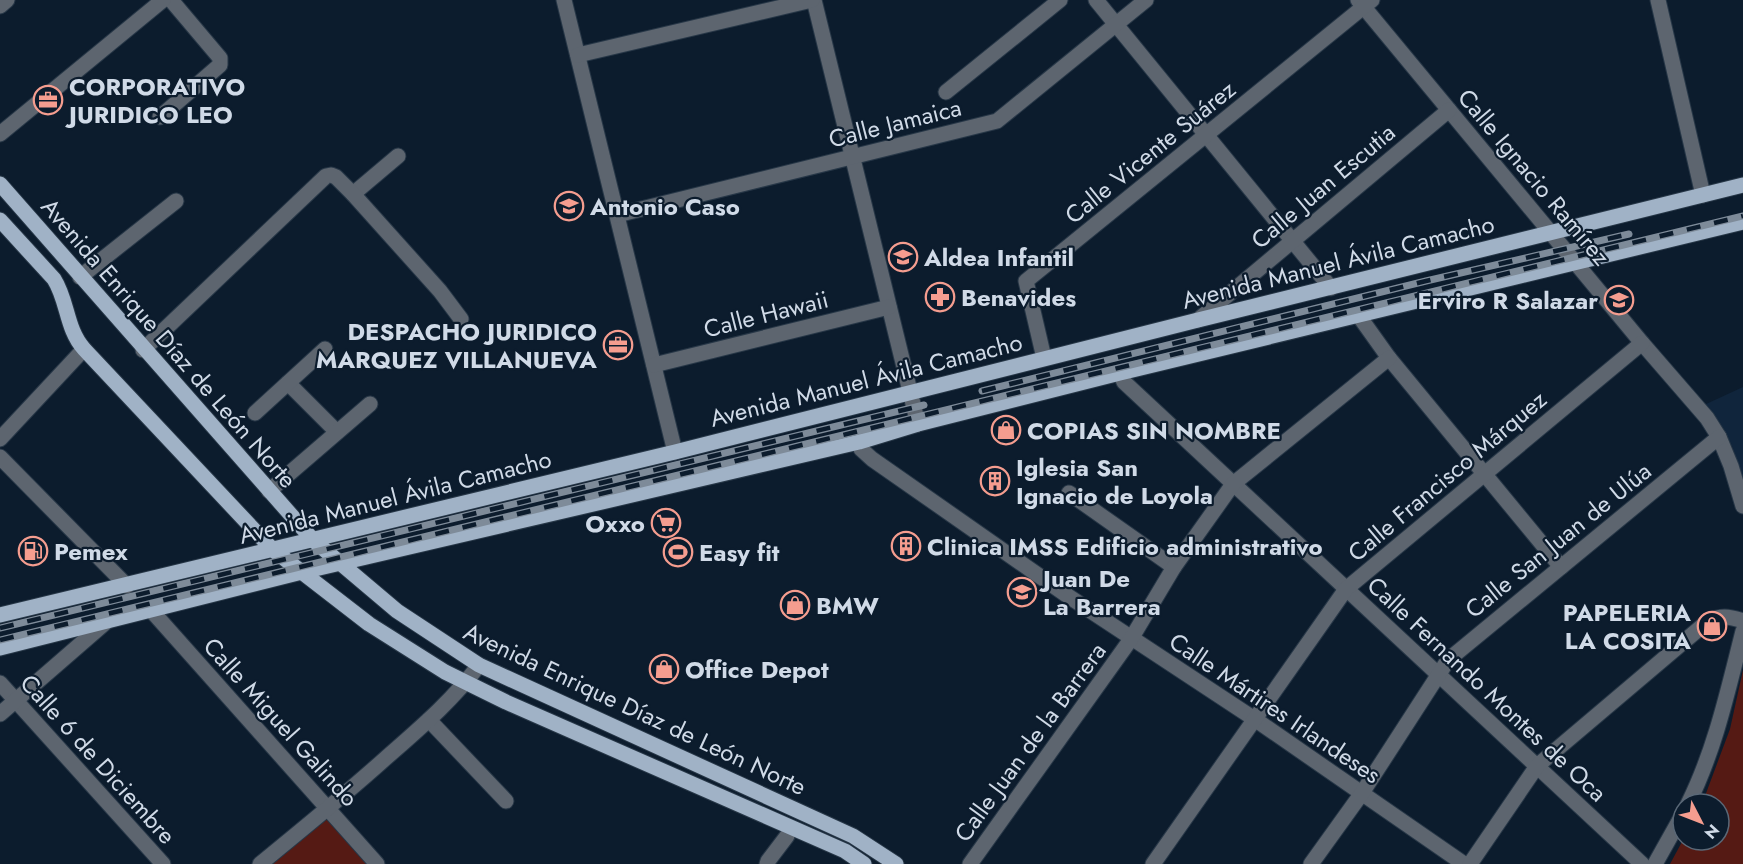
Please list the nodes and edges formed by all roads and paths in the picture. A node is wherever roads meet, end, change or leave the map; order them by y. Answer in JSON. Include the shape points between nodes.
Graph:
{"nodes":[{"id":1,"x":6,"y":0,"type":"edge"},
{"id":2,"x":163,"y":0,"type":"edge"},
{"id":3,"x":171,"y":0,"type":"edge"},
{"id":4,"x":564,"y":0,"type":"edge"},
{"id":5,"x":813,"y":0,"type":"edge"},
{"id":6,"x":1060,"y":0,"type":"edge"},
{"id":7,"x":1096,"y":0,"type":"edge"},
{"id":8,"x":1146,"y":0,"type":"edge"},
{"id":9,"x":1658,"y":0,"type":"edge"},
{"id":10,"x":1365,"y":2,"type":"edge"},
{"id":11,"x":0,"y":6,"type":"edge"},
{"id":12,"x":1116,"y":24,"type":"junction"},
{"id":13,"x":578,"y":55,"type":"junction"},
{"id":14,"x":946,"y":92,"type":"dead end"},
{"id":15,"x":1449,"y":110,"type":"junction"},
{"id":16,"x":160,"y":117,"type":"dead end"},
{"id":17,"x":0,"y":134,"type":"edge"},
{"id":18,"x":1207,"y":136,"type":"junction"},
{"id":19,"x":398,"y":156,"type":"dead end"},
{"id":20,"x":853,"y":156,"type":"junction"},
{"id":21,"x":0,"y":184,"type":"edge"},
{"id":22,"x":1743,"y":185,"type":"edge"},
{"id":23,"x":353,"y":194,"type":"junction"},
{"id":24,"x":1703,"y":195,"type":"junction"},
{"id":25,"x":176,"y":201,"type":"dead end"},
{"id":26,"x":617,"y":215,"type":"junction"},
{"id":27,"x":0,"y":220,"type":"edge"},
{"id":28,"x":1743,"y":222,"type":"edge"},
{"id":29,"x":1551,"y":233,"type":"junction"},
{"id":30,"x":1293,"y":241,"type":"junction"},
{"id":31,"x":1576,"y":263,"type":"junction"},
{"id":32,"x":80,"y":277,"type":"junction"},
{"id":33,"x":1331,"y":288,"type":"junction"},
{"id":34,"x":890,"y":307,"type":"junction"},
{"id":35,"x":1359,"y":316,"type":"junction"},
{"id":36,"x":461,"y":319,"type":"dead end"},
{"id":37,"x":1198,"y":320,"type":"junction"},
{"id":38,"x":1642,"y":343,"type":"junction"},
{"id":39,"x":84,"y":349,"type":"junction"},
{"id":40,"x":325,"y":349,"type":"dead end"},
{"id":41,"x":143,"y":350,"type":"junction"},
{"id":42,"x":1044,"y":358,"type":"junction"},
{"id":43,"x":1389,"y":358,"type":"junction"},
{"id":44,"x":654,"y":365,"type":"junction"},
{"id":45,"x":1120,"y":373,"type":"junction"},
{"id":46,"x":288,"y":383,"type":"junction"},
{"id":47,"x":911,"y":393,"type":"junction"},
{"id":48,"x":370,"y":404,"type":"dead end"},
{"id":49,"x":255,"y":412,"type":"dead end"},
{"id":50,"x":918,"y":424,"type":"junction"},
{"id":51,"x":337,"y":432,"type":"junction"},
{"id":52,"x":1719,"y":437,"type":"junction"},
{"id":53,"x":0,"y":439,"type":"edge"},
{"id":54,"x":859,"y":442,"type":"junction"},
{"id":55,"x":675,"y":452,"type":"junction"},
{"id":56,"x":0,"y":457,"type":"edge"},
{"id":57,"x":1484,"y":474,"type":"junction"},
{"id":58,"x":1233,"y":484,"type":"junction"},
{"id":59,"x":269,"y":491,"type":"junction"},
{"id":60,"x":1068,"y":493,"type":"dead end"},
{"id":61,"x":1743,"y":506,"type":"edge"},
{"id":62,"x":313,"y":540,"type":"junction"},
{"id":63,"x":272,"y":549,"type":"junction"},
{"id":64,"x":339,"y":565,"type":"junction"},
{"id":65,"x":1174,"y":567,"type":"junction"},
{"id":66,"x":1561,"y":567,"type":"junction"},
{"id":67,"x":302,"y":572,"type":"junction"},
{"id":68,"x":127,"y":586,"type":"junction"},
{"id":69,"x":1346,"y":589,"type":"junction"},
{"id":70,"x":151,"y":610,"type":"junction"},
{"id":71,"x":0,"y":615,"type":"edge"},
{"id":72,"x":106,"y":621,"type":"junction"},
{"id":73,"x":1743,"y":621,"type":"edge"},
{"id":74,"x":1743,"y":631,"type":"edge"},
{"id":75,"x":1131,"y":639,"type":"junction"},
{"id":76,"x":0,"y":648,"type":"edge"},
{"id":77,"x":479,"y":665,"type":"junction"},
{"id":78,"x":1439,"y":675,"type":"junction"},
{"id":79,"x":466,"y":682,"type":"junction"},
{"id":80,"x":0,"y":683,"type":"edge"},
{"id":81,"x":16,"y":701,"type":"junction"},
{"id":82,"x":0,"y":714,"type":"edge"},
{"id":83,"x":429,"y":720,"type":"junction"},
{"id":84,"x":1256,"y":720,"type":"junction"},
{"id":85,"x":1537,"y":766,"type":"junction"},
{"id":86,"x":1694,"y":792,"type":"edge"},
{"id":87,"x":1362,"y":793,"type":"junction"},
{"id":88,"x":506,"y":801,"type":"dead end"},
{"id":89,"x":329,"y":808,"type":"junction"},
{"id":90,"x":1671,"y":835,"type":"edge"},
{"id":91,"x":787,"y":836,"type":"dead end"},
{"id":92,"x":163,"y":864,"type":"edge"},
{"id":93,"x":260,"y":864,"type":"edge"},
{"id":94,"x":377,"y":864,"type":"edge"},
{"id":95,"x":767,"y":864,"type":"edge"},
{"id":96,"x":864,"y":864,"type":"edge"},
{"id":97,"x":896,"y":864,"type":"edge"},
{"id":98,"x":970,"y":864,"type":"edge"},
{"id":99,"x":1153,"y":864,"type":"edge"},
{"id":100,"x":1311,"y":864,"type":"edge"},
{"id":101,"x":1464,"y":864,"type":"edge"},
{"id":102,"x":1470,"y":864,"type":"edge"},
{"id":103,"x":1642,"y":864,"type":"edge"},
{"id":104,"x":1655,"y":864,"type":"edge"}],
"edges":[{"from":1,"to":11,"type":"street"},
{"from":2,"to":17,"type":"street"},
{"from":3,"to":16,"type":"street","via":[[221,62]]},
{"from":4,"to":13,"type":"street"},
{"from":5,"to":13,"type":"street"},
{"from":5,"to":20,"type":"street"},
{"from":6,"to":14,"type":"street"},
{"from":7,"to":12,"type":"street"},
{"from":8,"to":12,"type":"street","name":"Calle Jamaica"},
{"from":9,"to":24,"type":"street"},
{"from":10,"to":15,"type":"street","name":"Calle Ignacio Ramírez"},
{"from":10,"to":18,"type":"street","name":"Calle Vicente Suárez"},
{"from":12,"to":18,"type":"street"},
{"from":12,"to":20,"type":"street","name":"Calle Jamaica","via":[[997,121]]},
{"from":13,"to":26,"type":"street"},
{"from":15,"to":29,"type":"street","name":"Calle Ignacio Ramírez"},
{"from":15,"to":30,"type":"street","name":"Calle Juan Escutia"},
{"from":18,"to":30,"type":"street"},
{"from":18,"to":42,"type":"street","name":"Calle Vicente Suárez","via":[[1026,281]]},
{"from":19,"to":23,"type":"street"},
{"from":20,"to":26,"type":"street","name":"Calle Jamaica"},
{"from":20,"to":34,"type":"street"},
{"from":21,"to":32,"type":"main road","name":"Avenida Enrique Díaz de León Norte"},
{"from":22,"to":24,"type":"main road","name":"Avenida Manuel Ávila Camacho"},
{"from":23,"to":36,"type":"street","via":[[441,291]]},
{"from":23,"to":41,"type":"street","via":[[336,177],[326,176]]},
{"from":24,"to":29,"type":"main road","name":"Avenida Manuel Ávila Camacho"},
{"from":25,"to":32,"type":"street"},
{"from":26,"to":44,"type":"street"},
{"from":27,"to":39,"type":"main road","name":"Avenida Enrique Díaz de León Norte","via":[[54,279],[73,332]]},
{"from":28,"to":31,"type":"main road"},
{"from":29,"to":31,"type":"street","name":"Calle Ignacio Ramírez"},
{"from":29,"to":33,"type":"main road","name":"Avenida Manuel Ávila Camacho"},
{"from":30,"to":33,"type":"street"},
{"from":30,"to":37,"type":"street","name":"Calle Juan Escutia"},
{"from":31,"to":35,"type":"main road"},
{"from":31,"to":38,"type":"street","name":"Calle Ignacio Ramírez"},
{"from":32,"to":41,"type":"main road","name":"Avenida Enrique Díaz de León Norte"},
{"from":33,"to":37,"type":"main road","name":"Avenida Manuel Ávila Camacho"},
{"from":34,"to":44,"type":"street","name":"Calle Hawaii"},
{"from":34,"to":47,"type":"street"},
{"from":35,"to":43,"type":"street"},
{"from":35,"to":45,"type":"main road"},
{"from":37,"to":42,"type":"main road","name":"Avenida Manuel Ávila Camacho"},
{"from":38,"to":52,"type":"street","name":"Calle Ignacio Ramírez"},
{"from":38,"to":57,"type":"street","name":"Calle Francisco Márquez"},
{"from":39,"to":53,"type":"street"},
{"from":39,"to":63,"type":"main road","name":"Avenida Enrique Díaz de León Norte"},
{"from":40,"to":46,"type":"street"},
{"from":41,"to":59,"type":"main road","name":"Avenida Enrique Díaz de León Norte"},
{"from":42,"to":47,"type":"main road","name":"Avenida Manuel Ávila Camacho"},
{"from":43,"to":57,"type":"street"},
{"from":43,"to":58,"type":"street","name":"Calle Juan de la Barrera"},
{"from":44,"to":55,"type":"street"},
{"from":45,"to":50,"type":"main road"},
{"from":45,"to":58,"type":"street","name":"Calle Fernando Montes de Oca","via":[[1124,382]]},
{"from":46,"to":49,"type":"street"},
{"from":46,"to":51,"type":"street"},
{"from":47,"to":50,"type":"street"},
{"from":47,"to":55,"type":"main road","name":"Avenida Manuel Ávila Camacho"},
{"from":48,"to":51,"type":"street"},
{"from":50,"to":54,"type":"main road"},
{"from":51,"to":59,"type":"street"},
{"from":52,"to":61,"type":"street","name":"Calle Ignacio Ramírez"},
{"from":52,"to":66,"type":"street","name":"Calle San Juan de Ulúa"},
{"from":54,"to":64,"type":"main road"},
{"from":54,"to":75,"type":"street","name":"Calle Mártires Irlandeses","via":[[872,459]]},
{"from":55,"to":62,"type":"main road","name":"Avenida Manuel Ávila Camacho"},
{"from":56,"to":68,"type":"street"},
{"from":57,"to":66,"type":"street"},
{"from":57,"to":69,"type":"street","name":"Calle Francisco Márquez"},
{"from":58,"to":65,"type":"street","name":"Calle Juan de la Barrera"},
{"from":58,"to":69,"type":"street","name":"Calle Fernando Montes de Oca"},
{"from":59,"to":62,"type":"main road","name":"Avenida Enrique Díaz de León Norte"},
{"from":60,"to":65,"type":"street"},
{"from":62,"to":63,"type":"main road","name":"Avenida Manuel Ávila Camacho"},
{"from":62,"to":64,"type":"main road","name":"Avenida Enrique Díaz de León Norte"},
{"from":63,"to":67,"type":"main road","name":"Avenida Enrique Díaz de León Norte"},
{"from":63,"to":68,"type":"main road","name":"Avenida Manuel Ávila Camacho"},
{"from":64,"to":67,"type":"main road"},
{"from":64,"to":77,"type":"main road","name":"Avenida Enrique Díaz de León Norte","via":[[397,611]]},
{"from":65,"to":75,"type":"street","name":"Calle Juan de la Barrera"},
{"from":66,"to":78,"type":"street","name":"Calle San Juan de Ulúa","via":[[1448,660]]},
{"from":67,"to":70,"type":"main road"},
{"from":67,"to":79,"type":"main road","name":"Avenida Enrique Díaz de León Norte","via":[[369,624]]},
{"from":68,"to":71,"type":"main road","name":"Avenida Manuel Ávila Camacho"},
{"from":69,"to":78,"type":"street","name":"Calle Fernando Montes de Oca"},
{"from":69,"to":84,"type":"street","name":"Calle Francisco Márquez"},
{"from":70,"to":72,"type":"main road"},
{"from":70,"to":89,"type":"street","name":"Calle Miguel Galindo"},
{"from":72,"to":76,"type":"main road"},
{"from":72,"to":81,"type":"street"},
{"from":73,"to":85,"type":"street","via":[[1718,616],[1707,622]]},
{"from":74,"to":86,"type":"street","via":[[1720,719]]},
{"from":75,"to":84,"type":"street","name":"Calle Mártires Irlandeses"},
{"from":75,"to":98,"type":"street","name":"Calle Juan de la Barrera"},
{"from":77,"to":79,"type":"street"},
{"from":77,"to":97,"type":"main road","name":"Avenida Enrique Díaz de León Norte","via":[[853,836]]},
{"from":78,"to":85,"type":"street","name":"Calle Fernando Montes de Oca"},
{"from":78,"to":87,"type":"street","name":"Calle San Juan de Ulúa"},
{"from":79,"to":83,"type":"street"},
{"from":79,"to":96,"type":"main road","name":"Avenida Enrique Díaz de León Norte","via":[[845,851]]},
{"from":80,"to":81,"type":"street","name":"Calle 6 de Diciembre"},
{"from":81,"to":82,"type":"street"},
{"from":81,"to":92,"type":"street","name":"Calle 6 de Diciembre"},
{"from":83,"to":88,"type":"street"},
{"from":83,"to":89,"type":"street"},
{"from":84,"to":87,"type":"street","name":"Calle Mártires Irlandeses"},
{"from":84,"to":99,"type":"street","name":"Calle Francisco Márquez"},
{"from":85,"to":102,"type":"street"},
{"from":85,"to":103,"type":"street","name":"Calle Fernando Montes de Oca"},
{"from":87,"to":100,"type":"street","name":"Calle San Juan de Ulúa"},
{"from":87,"to":101,"type":"street","name":"Calle Mártires Irlandeses"},
{"from":89,"to":93,"type":"street"},
{"from":89,"to":94,"type":"street","name":"Calle Miguel Galindo"},
{"from":90,"to":104,"type":"street"},
{"from":91,"to":95,"type":"street"}]}
